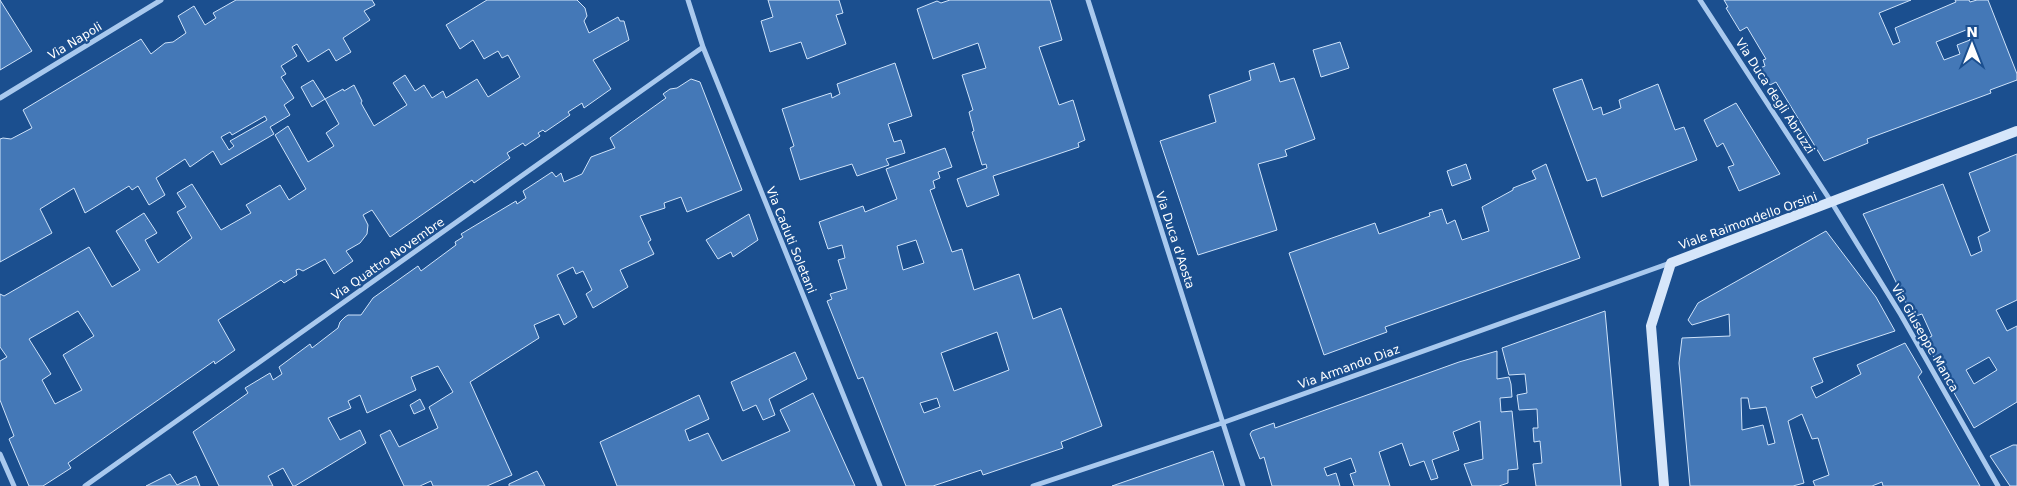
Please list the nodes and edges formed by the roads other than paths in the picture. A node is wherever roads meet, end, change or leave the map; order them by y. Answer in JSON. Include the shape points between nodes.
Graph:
{"nodes":[{"id":1,"x":161,"y":0,"type":"edge"},
{"id":2,"x":688,"y":0,"type":"edge"},
{"id":3,"x":1088,"y":0,"type":"edge"},
{"id":4,"x":1700,"y":0,"type":"edge"},
{"id":5,"x":703,"y":47,"type":"junction"},
{"id":6,"x":0,"y":98,"type":"edge"},
{"id":7,"x":2017,"y":131,"type":"edge"},
{"id":8,"x":1832,"y":203,"type":"junction"},
{"id":9,"x":1671,"y":263,"type":"junction"},
{"id":10,"x":1222,"y":422,"type":"junction"},
{"id":11,"x":0,"y":454,"type":"edge"},
{"id":12,"x":14,"y":486,"type":"edge"},
{"id":13,"x":85,"y":486,"type":"edge"},
{"id":14,"x":880,"y":486,"type":"edge"},
{"id":15,"x":1033,"y":486,"type":"edge"},
{"id":16,"x":1243,"y":486,"type":"edge"},
{"id":17,"x":1664,"y":486,"type":"edge"},
{"id":18,"x":1998,"y":486,"type":"edge"}],
"edges":[{"from":1,"to":6,"type":"street","name":"Via Napoli"},
{"from":2,"to":5,"type":"street","name":"Via Caduti Soletani"},
{"from":3,"to":10,"type":"street","name":"Via Duca d'Aosta"},
{"from":4,"to":8,"type":"street","name":"Via Duca degli Abruzzi"},
{"from":5,"to":13,"type":"street","name":"Via Quattro Novembre"},
{"from":5,"to":14,"type":"street","name":"Via Caduti Soletani"},
{"from":7,"to":8,"type":"street","name":"Viale Raimondello Orsini"},
{"from":8,"to":9,"type":"street","name":"Viale Raimondello Orsini"},
{"from":8,"to":18,"type":"street","name":"Via Giuseppe Manca","via":[[1901,315]]},
{"from":9,"to":10,"type":"street","name":"Via Armando Diaz"},
{"from":9,"to":17,"type":"street","name":"Viale Raimondello Orsini","via":[[1651,326]]},
{"from":10,"to":15,"type":"street","name":"Via Armando Diaz"},
{"from":10,"to":16,"type":"street","name":"Via Duca d'Aosta"},
{"from":11,"to":12,"type":"street"}]}
